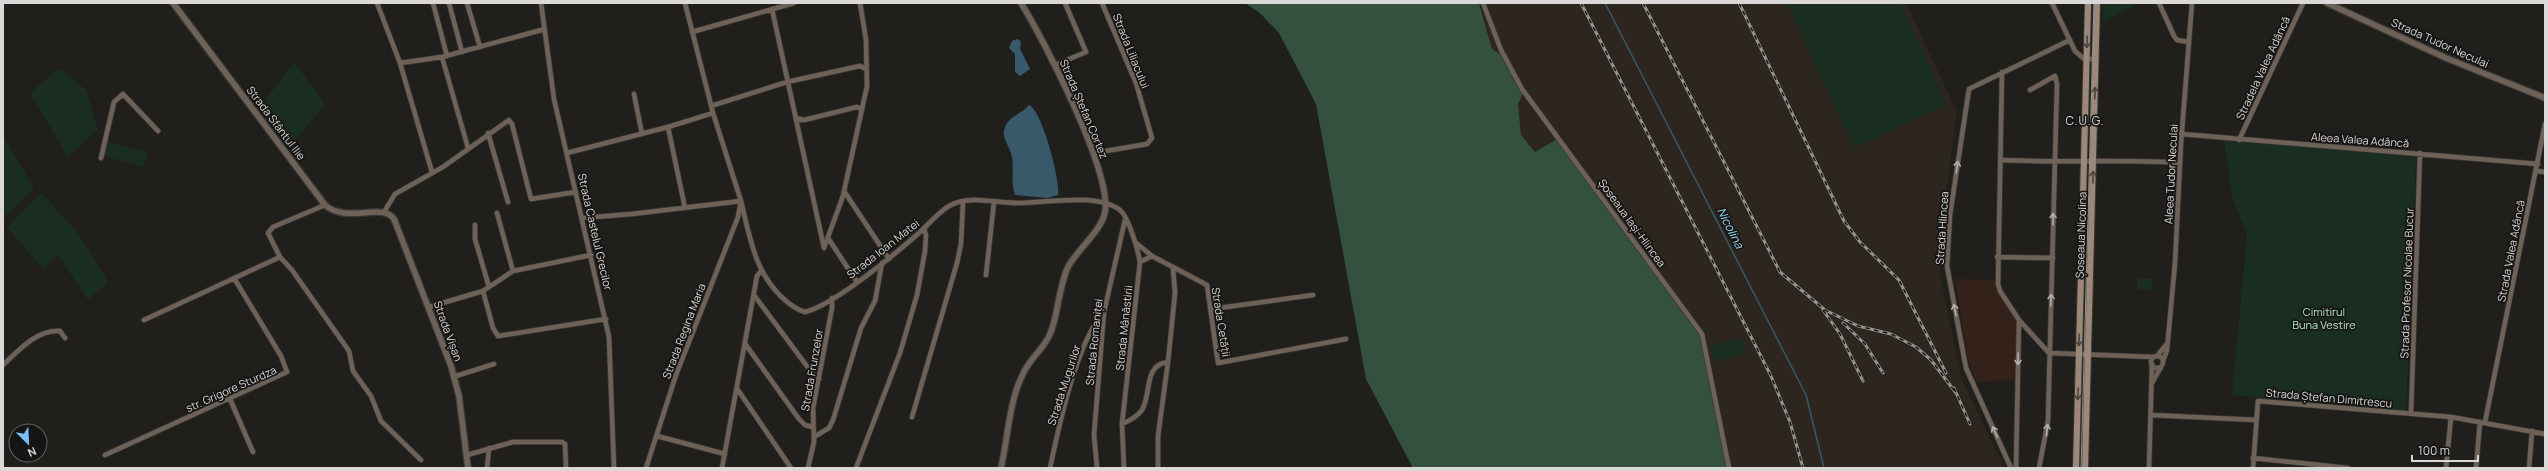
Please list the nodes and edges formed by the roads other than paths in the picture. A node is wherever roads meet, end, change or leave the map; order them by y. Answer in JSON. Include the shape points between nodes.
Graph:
{"nodes":[{"id":1,"x":173,"y":3,"type":"edge"},
{"id":2,"x":376,"y":3,"type":"edge"},
{"id":3,"x":433,"y":3,"type":"edge"},
{"id":4,"x":449,"y":3,"type":"edge"},
{"id":5,"x":467,"y":3,"type":"edge"},
{"id":6,"x":541,"y":3,"type":"edge"},
{"id":7,"x":685,"y":3,"type":"edge"},
{"id":8,"x":794,"y":3,"type":"edge"},
{"id":9,"x":860,"y":3,"type":"edge"},
{"id":10,"x":1021,"y":3,"type":"edge"},
{"id":11,"x":1065,"y":3,"type":"edge"},
{"id":12,"x":1102,"y":3,"type":"edge"},
{"id":13,"x":1483,"y":3,"type":"edge"},
{"id":14,"x":2052,"y":3,"type":"edge"},
{"id":15,"x":2088,"y":3,"type":"edge"},
{"id":16,"x":2097,"y":3,"type":"edge"},
{"id":17,"x":2159,"y":3,"type":"edge"},
{"id":18,"x":2192,"y":3,"type":"edge"},
{"id":19,"x":2303,"y":3,"type":"edge"},
{"id":20,"x":2327,"y":3,"type":"edge"},
{"id":21,"x":772,"y":9,"type":"junction"},
{"id":22,"x":546,"y":29,"type":"junction"},
{"id":23,"x":692,"y":32,"type":"junction"},
{"id":24,"x":2070,"y":40,"type":"junction"},
{"id":25,"x":2188,"y":42,"type":"junction"},
{"id":26,"x":480,"y":47,"type":"junction"},
{"id":27,"x":462,"y":52,"type":"junction"},
{"id":28,"x":447,"y":56,"type":"junction"},
{"id":29,"x":442,"y":57,"type":"junction"},
{"id":30,"x":2087,"y":59,"type":"junction"},
{"id":31,"x":2096,"y":59,"type":"junction"},
{"id":32,"x":400,"y":63,"type":"junction"},
{"id":33,"x":1055,"y":65,"type":"junction"},
{"id":34,"x":866,"y":69,"type":"junction"},
{"id":35,"x":2002,"y":72,"type":"junction"},
{"id":36,"x":787,"y":82,"type":"junction"},
{"id":37,"x":2030,"y":90,"type":"dead end"},
{"id":38,"x":634,"y":94,"type":"dead end"},
{"id":39,"x":2545,"y":98,"type":"edge"},
{"id":40,"x":711,"y":106,"type":"junction"},
{"id":41,"x":862,"y":110,"type":"junction"},
{"id":42,"x":713,"y":112,"type":"junction"},
{"id":43,"x":796,"y":118,"type":"junction"},
{"id":44,"x":2545,"y":124,"type":"edge"},
{"id":45,"x":668,"y":127,"type":"junction"},
{"id":46,"x":158,"y":131,"type":"dead end"},
{"id":47,"x":488,"y":133,"type":"junction"},
{"id":48,"x":642,"y":134,"type":"junction"},
{"id":49,"x":2181,"y":134,"type":"junction"},
{"id":50,"x":2239,"y":140,"type":"junction"},
{"id":51,"x":468,"y":148,"type":"junction"},
{"id":52,"x":567,"y":153,"type":"junction"},
{"id":53,"x":1094,"y":153,"type":"junction"},
{"id":54,"x":2420,"y":153,"type":"junction"},
{"id":55,"x":101,"y":158,"type":"dead end"},
{"id":56,"x":2000,"y":160,"type":"junction"},
{"id":57,"x":2094,"y":160,"type":"junction"},
{"id":58,"x":2084,"y":161,"type":"junction"},
{"id":59,"x":2054,"y":162,"type":"junction"},
{"id":60,"x":2180,"y":163,"type":"junction"},
{"id":61,"x":2538,"y":164,"type":"junction"},
{"id":62,"x":2537,"y":171,"type":"junction"},
{"id":63,"x":432,"y":172,"type":"junction"},
{"id":64,"x":2545,"y":172,"type":"edge"},
{"id":65,"x":844,"y":191,"type":"junction"},
{"id":66,"x":576,"y":192,"type":"junction"},
{"id":67,"x":741,"y":201,"type":"junction"},
{"id":68,"x":508,"y":202,"type":"dead end"},
{"id":69,"x":963,"y":202,"type":"junction"},
{"id":70,"x":994,"y":202,"type":"junction"},
{"id":71,"x":1105,"y":204,"type":"junction"},
{"id":72,"x":325,"y":205,"type":"junction"},
{"id":73,"x":685,"y":208,"type":"junction"},
{"id":74,"x":384,"y":212,"type":"junction"},
{"id":75,"x":497,"y":213,"type":"dead end"},
{"id":76,"x":582,"y":218,"type":"junction"},
{"id":77,"x":1125,"y":220,"type":"junction"},
{"id":78,"x":474,"y":225,"type":"dead end"},
{"id":79,"x":924,"y":229,"type":"junction"},
{"id":80,"x":828,"y":238,"type":"junction"},
{"id":81,"x":1135,"y":242,"type":"junction"},
{"id":82,"x":591,"y":255,"type":"junction"},
{"id":83,"x":1152,"y":256,"type":"junction"},
{"id":84,"x":280,"y":257,"type":"junction"},
{"id":85,"x":1997,"y":257,"type":"junction"},
{"id":86,"x":889,"y":258,"type":"junction"},
{"id":87,"x":2053,"y":258,"type":"junction"},
{"id":88,"x":1140,"y":262,"type":"junction"},
{"id":89,"x":882,"y":263,"type":"junction"},
{"id":90,"x":1173,"y":269,"type":"junction"},
{"id":91,"x":513,"y":271,"type":"junction"},
{"id":92,"x":761,"y":271,"type":"junction"},
{"id":93,"x":986,"y":276,"type":"dead end"},
{"id":94,"x":234,"y":278,"type":"junction"},
{"id":95,"x":857,"y":282,"type":"junction"},
{"id":96,"x":489,"y":287,"type":"junction"},
{"id":97,"x":483,"y":290,"type":"junction"},
{"id":98,"x":754,"y":295,"type":"junction"},
{"id":99,"x":1313,"y":295,"type":"dead end"},
{"id":100,"x":832,"y":298,"type":"junction"},
{"id":101,"x":429,"y":307,"type":"junction"},
{"id":102,"x":1212,"y":310,"type":"junction"},
{"id":103,"x":1104,"y":312,"type":"junction"},
{"id":104,"x":606,"y":319,"type":"junction"},
{"id":105,"x":144,"y":320,"type":"dead end"},
{"id":106,"x":2019,"y":320,"type":"junction"},
{"id":107,"x":65,"y":338,"type":"dead end"},
{"id":108,"x":1346,"y":339,"type":"dead end"},
{"id":109,"x":746,"y":345,"type":"junction"},
{"id":110,"x":2166,"y":345,"type":"junction"},
{"id":111,"x":2049,"y":353,"type":"junction"},
{"id":112,"x":2079,"y":355,"type":"junction"},
{"id":113,"x":2088,"y":356,"type":"junction"},
{"id":114,"x":2153,"y":359,"type":"junction"},
{"id":115,"x":2163,"y":361,"type":"junction"},
{"id":116,"x":1168,"y":362,"type":"junction"},
{"id":117,"x":494,"y":364,"type":"dead end"},
{"id":118,"x":3,"y":365,"type":"edge"},
{"id":119,"x":2160,"y":366,"type":"junction"},
{"id":120,"x":453,"y":377,"type":"junction"},
{"id":121,"x":819,"y":379,"type":"junction"},
{"id":122,"x":2152,"y":384,"type":"junction"},
{"id":123,"x":738,"y":390,"type":"junction"},
{"id":124,"x":230,"y":399,"type":"junction"},
{"id":125,"x":2411,"y":414,"type":"junction"},
{"id":126,"x":2151,"y":415,"type":"junction"},
{"id":127,"x":912,"y":417,"type":"dead end"},
{"id":128,"x":2451,"y":417,"type":"junction"},
{"id":129,"x":2256,"y":420,"type":"junction"},
{"id":130,"x":2482,"y":422,"type":"junction"},
{"id":131,"x":1122,"y":424,"type":"junction"},
{"id":132,"x":812,"y":428,"type":"junction"},
{"id":133,"x":2532,"y":431,"type":"junction"},
{"id":134,"x":2545,"y":434,"type":"edge"},
{"id":135,"x":657,"y":436,"type":"junction"},
{"id":136,"x":814,"y":437,"type":"junction"},
{"id":137,"x":489,"y":448,"type":"junction"},
{"id":138,"x":253,"y":452,"type":"dead end"},
{"id":139,"x":724,"y":454,"type":"junction"},
{"id":140,"x":105,"y":455,"type":"dead end"},
{"id":141,"x":467,"y":455,"type":"junction"},
{"id":142,"x":2254,"y":458,"type":"junction"},
{"id":143,"x":421,"y":460,"type":"dead end"},
{"id":144,"x":468,"y":468,"type":"edge"},
{"id":145,"x":487,"y":468,"type":"edge"},
{"id":146,"x":566,"y":468,"type":"edge"},
{"id":147,"x":614,"y":468,"type":"edge"},
{"id":148,"x":646,"y":468,"type":"edge"},
{"id":149,"x":722,"y":468,"type":"edge"},
{"id":150,"x":791,"y":468,"type":"edge"},
{"id":151,"x":808,"y":468,"type":"edge"},
{"id":152,"x":856,"y":468,"type":"edge"},
{"id":153,"x":1001,"y":468,"type":"edge"},
{"id":154,"x":1050,"y":468,"type":"edge"},
{"id":155,"x":1097,"y":468,"type":"edge"},
{"id":156,"x":1124,"y":468,"type":"edge"},
{"id":157,"x":1158,"y":468,"type":"edge"},
{"id":158,"x":1729,"y":468,"type":"edge"},
{"id":159,"x":2011,"y":468,"type":"edge"},
{"id":160,"x":2016,"y":468,"type":"edge"},
{"id":161,"x":2039,"y":468,"type":"edge"},
{"id":162,"x":2076,"y":468,"type":"edge"},
{"id":163,"x":2085,"y":468,"type":"edge"},
{"id":164,"x":2149,"y":468,"type":"edge"},
{"id":165,"x":2253,"y":468,"type":"edge"},
{"id":166,"x":2348,"y":468,"type":"edge"},
{"id":167,"x":2446,"y":468,"type":"edge"},
{"id":168,"x":2476,"y":468,"type":"edge"},
{"id":169,"x":2529,"y":468,"type":"edge"}],
"edges":[{"from":1,"to":72,"type":"street","name":"Strada Sfântul Ilie"},
{"from":2,"to":32,"type":"street"},
{"from":3,"to":28,"type":"street"},
{"from":4,"to":27,"type":"street"},
{"from":5,"to":26,"type":"street"},
{"from":6,"to":22,"type":"street","name":"Strada Castelul Grecilor"},
{"from":7,"to":23,"type":"street"},
{"from":8,"to":21,"type":"street"},
{"from":9,"to":34,"type":"street","via":[[866,40]]},
{"from":10,"to":33,"type":"street","name":"Strada Ștefan Cortez"},
{"from":11,"to":33,"type":"street","via":[[1086,52]]},
{"from":12,"to":53,"type":"street","name":"Strada Liliacului","via":[[1136,83],[1152,138],[1147,144]]},
{"from":13,"to":158,"type":"street","name":"Șoseaua Iași-Hlincea","via":[[1501,50],[1522,89],[1702,334]]},
{"from":14,"to":24,"type":"street"},
{"from":15,"to":30,"type":"main road","name":"Șoseaua Nicolina","one_way":true},
{"from":16,"to":31,"type":"main road","name":"Șoseaua Nicolina"},
{"from":17,"to":25,"type":"street","via":[[2174,36],[2177,40]]},
{"from":18,"to":25,"type":"street","name":"Aleea Tudor Neculai"},
{"from":19,"to":50,"type":"street","name":"Stradela Valea Adâncă"},
{"from":20,"to":39,"type":"street","name":"Strada Tudor Neculai","via":[[2446,58]]},
{"from":21,"to":23,"type":"street"},
{"from":21,"to":36,"type":"street"},
{"from":22,"to":26,"type":"street"},
{"from":22,"to":52,"type":"street","name":"Strada Castelul Grecilor","via":[[554,98]]},
{"from":23,"to":40,"type":"street"},
{"from":24,"to":30,"type":"street","via":[[2075,51]]},
{"from":24,"to":35,"type":"street","name":"Strada Hlincea"},
{"from":25,"to":49,"type":"street","name":"Aleea Tudor Neculai"},
{"from":26,"to":27,"type":"street"},
{"from":27,"to":28,"type":"street"},
{"from":28,"to":29,"type":"street"},
{"from":29,"to":32,"type":"street"},
{"from":29,"to":51,"type":"street"},
{"from":30,"to":31,"type":"street"},
{"from":30,"to":58,"type":"main road","name":"Șoseaua Nicolina"},
{"from":57,"to":31,"type":"main road","name":"Șoseaua Nicolina","one_way":true},
{"from":32,"to":63,"type":"street"},
{"from":33,"to":53,"type":"street","name":"Strada Ștefan Cortez"},
{"from":34,"to":36,"type":"street","via":[[860,66]]},
{"from":34,"to":41,"type":"street","via":[[867,86]]},
{"from":35,"to":56,"type":"street"},
{"from":159,"to":35,"type":"street","name":"Strada Hlincea","one_way":true,"via":[[1966,368],[1947,266],[1951,207],[1967,95],[1973,86]]},
{"from":36,"to":40,"type":"street"},
{"from":36,"to":43,"type":"street"},
{"from":37,"to":59,"type":"street","via":[[2055,76],[2058,84]]},
{"from":38,"to":48,"type":"street"},
{"from":40,"to":42,"type":"street"},
{"from":41,"to":43,"type":"street","via":[[857,107],[804,120]]},
{"from":41,"to":65,"type":"street"},
{"from":42,"to":45,"type":"street"},
{"from":42,"to":67,"type":"street"},
{"from":43,"to":80,"type":"street","via":[[824,248]]},
{"from":44,"to":61,"type":"street","name":"Strada Valea Adâncă"},
{"from":45,"to":48,"type":"street"},
{"from":45,"to":73,"type":"street"},
{"from":46,"to":55,"type":"street","via":[[123,94],[114,102]]},
{"from":47,"to":51,"type":"street"},
{"from":47,"to":66,"type":"street","via":[[505,121],[511,121],[531,199]]},
{"from":47,"to":68,"type":"street"},
{"from":48,"to":52,"type":"street"},
{"from":49,"to":50,"type":"street","name":"Aleea Valea Adâncă"},
{"from":49,"to":60,"type":"street","name":"Aleea Tudor Neculai"},
{"from":50,"to":54,"type":"street","name":"Aleea Valea Adâncă"},
{"from":51,"to":63,"type":"street"},
{"from":52,"to":66,"type":"street","name":"Strada Castelul Grecilor"},
{"from":53,"to":71,"type":"street","name":"Strada Ștefan Cortez"},
{"from":54,"to":61,"type":"street","name":"Aleea Valea Adâncă"},
{"from":54,"to":125,"type":"street","name":"Strada Profesor Nicolae Bucur"},
{"from":56,"to":59,"type":"street"},
{"from":56,"to":85,"type":"street"},
{"from":57,"to":58,"type":"street"},
{"from":57,"to":60,"type":"street"},
{"from":113,"to":57,"type":"main road","name":"Șoseaua Nicolina","one_way":true},
{"from":58,"to":59,"type":"street"},
{"from":58,"to":112,"type":"main road","name":"Șoseaua Nicolina","one_way":true},
{"from":87,"to":59,"type":"street","one_way":true},
{"from":60,"to":110,"type":"street","name":"Aleea Tudor Neculai","via":[[2175,264]]},
{"from":61,"to":62,"type":"street","name":"Strada Valea Adâncă"},
{"from":62,"to":64,"type":"street"},
{"from":62,"to":130,"type":"street","name":"Strada Valea Adâncă","via":[[2494,383]]},
{"from":63,"to":74,"type":"street","via":[[395,194]]},
{"from":65,"to":80,"type":"street"},
{"from":65,"to":86,"type":"street"},
{"from":66,"to":76,"type":"street","name":"Strada Castelul Grecilor"},
{"from":67,"to":73,"type":"street"},
{"from":67,"to":92,"type":"street","name":"Strada Ioan Matei"},
{"from":67,"to":135,"type":"street","name":"Strada Regina Maria","via":[[738,217],[676,375]]},
{"from":69,"to":70,"type":"street","name":"Strada Ioan Matei"},
{"from":69,"to":79,"type":"street","name":"Strada Ioan Matei","via":[[947,207]]},
{"from":69,"to":127,"type":"street","via":[[961,244],[957,263]]},
{"from":70,"to":71,"type":"street","name":"Strada Ioan Matei","via":[[1064,200]]},
{"from":70,"to":93,"type":"street"},
{"from":71,"to":77,"type":"street","name":"Strada Mânăstirii","via":[[1120,211]]},
{"from":71,"to":153,"type":"street","name":"Strada Ștefan Cortez","via":[[1103,218],[1064,277],[1048,340],[1023,373]]},
{"from":72,"to":74,"type":"street","name":"Strada Sfântul Ilie","via":[[336,213]]},
{"from":72,"to":84,"type":"street","via":[[270,229],[268,233]]},
{"from":73,"to":76,"type":"street"},
{"from":74,"to":101,"type":"street","name":"Strada Vișan","via":[[392,216],[399,229]]},
{"from":75,"to":91,"type":"street"},
{"from":76,"to":82,"type":"street","name":"Strada Castelul Grecilor"},
{"from":77,"to":81,"type":"street","name":"Strada Mânăstirii"},
{"from":77,"to":103,"type":"street","name":"Strada Romaniței"},
{"from":78,"to":96,"type":"street","via":[[475,239]]},
{"from":79,"to":86,"type":"street","name":"Strada Ioan Matei"},
{"from":79,"to":152,"type":"street","via":[[925,250],[917,295],[900,353]]},
{"from":80,"to":95,"type":"street"},
{"from":81,"to":83,"type":"street","name":"Strada Cetății"},
{"from":81,"to":88,"type":"street","name":"Strada Mânăstirii"},
{"from":82,"to":91,"type":"street"},
{"from":82,"to":104,"type":"street","name":"Strada Castelul Grecilor"},
{"from":83,"to":88,"type":"street"},
{"from":83,"to":90,"type":"street","name":"Strada Cetății"},
{"from":84,"to":94,"type":"street"},
{"from":84,"to":143,"type":"street","via":[[349,351],[353,371],[371,396],[381,420]]},
{"from":85,"to":87,"type":"street"},
{"from":85,"to":106,"type":"street","via":[[2000,291]]},
{"from":86,"to":89,"type":"street","name":"Strada Ioan Matei"},
{"from":111,"to":87,"type":"street","one_way":true},
{"from":88,"to":131,"type":"street","name":"Strada Mânăstirii"},
{"from":89,"to":95,"type":"street","name":"Strada Ioan Matei"},
{"from":89,"to":136,"type":"street","via":[[875,301],[861,328],[833,420],[829,428]]},
{"from":90,"to":102,"type":"street","name":"Strada Cetății","via":[[1207,285]]},
{"from":90,"to":116,"type":"street","via":[[1175,293]]},
{"from":91,"to":96,"type":"street"},
{"from":92,"to":98,"type":"street","via":[[757,276]]},
{"from":92,"to":100,"type":"street","name":"Strada Ioan Matei","via":[[779,296],[799,310],[808,311]]},
{"from":94,"to":105,"type":"street"},
{"from":94,"to":124,"type":"street","name":"str. Grigore Sturdza","via":[[281,356],[287,372]]},
{"from":95,"to":100,"type":"street","name":"Strada Ioan Matei"},
{"from":96,"to":97,"type":"street"},
{"from":97,"to":101,"type":"street"},
{"from":97,"to":104,"type":"street","via":[[493,328],[498,336]]},
{"from":98,"to":109,"type":"street"},
{"from":98,"to":121,"type":"street"},
{"from":99,"to":102,"type":"street"},
{"from":100,"to":121,"type":"street","name":"Strada Frunzelor"},
{"from":101,"to":120,"type":"street","name":"Strada Vișan"},
{"from":102,"to":108,"type":"street","name":"Strada Cetății","via":[[1218,363]]},
{"from":103,"to":154,"type":"street","name":"Strada Mugurilor","via":[[1096,320],[1079,362],[1064,407]]},
{"from":103,"to":155,"type":"street","name":"Strada Romaniței","via":[[1094,435]]},
{"from":104,"to":147,"type":"street","name":"Strada Castelul Grecilor","via":[[612,381]]},
{"from":106,"to":111,"type":"street"},
{"from":106,"to":160,"type":"street","one_way":true},
{"from":107,"to":118,"type":"street","via":[[60,331],[53,330],[28,342]]},
{"from":109,"to":123,"type":"street"},
{"from":109,"to":132,"type":"street","via":[[799,420]]},
{"from":110,"to":114,"type":"street"},
{"from":110,"to":115,"type":"street","name":"Aleea Tudor Neculai"},
{"from":111,"to":112,"type":"street"},
{"from":161,"to":111,"type":"street","one_way":true,"via":[[2048,422]]},
{"from":112,"to":113,"type":"street"},
{"from":112,"to":162,"type":"main road","name":"Șoseaua Nicolina","one_way":true},
{"from":113,"to":114,"type":"street","via":[[2142,356]]},
{"from":113,"to":163,"type":"main road","name":"Șoseaua Nicolina"},
{"from":114,"to":115,"type":"street"},
{"from":114,"to":119,"type":"street","via":[[2156,367]]},
{"from":114,"to":122,"type":"street","name":"Aleea Tudor Neculai"},
{"from":115,"to":119,"type":"street","name":"Aleea Tudor Neculai"},
{"from":116,"to":131,"type":"street","via":[[1159,363],[1153,370],[1142,410]]},
{"from":116,"to":157,"type":"street","via":[[1158,436]]},
{"from":117,"to":120,"type":"street"},
{"from":119,"to":122,"type":"street","name":"Aleea Tudor Neculai"},
{"from":120,"to":141,"type":"street","name":"Strada Vișan"},
{"from":121,"to":132,"type":"street","name":"Strada Frunzelor"},
{"from":122,"to":126,"type":"street","name":"Aleea Tudor Neculai"},
{"from":123,"to":139,"type":"street"},
{"from":123,"to":150,"type":"street"},
{"from":124,"to":138,"type":"street"},
{"from":124,"to":140,"type":"street","name":"str. Grigore Sturdza"},
{"from":125,"to":128,"type":"street","name":"Strada Ștefan Dimitrescu"},
{"from":125,"to":129,"type":"street","name":"Strada Ștefan Dimitrescu","via":[[2258,401]]},
{"from":126,"to":129,"type":"street"},
{"from":126,"to":164,"type":"street","name":"Aleea Tudor Neculai"},
{"from":128,"to":130,"type":"street","name":"Strada Ștefan Dimitrescu"},
{"from":128,"to":167,"type":"street"},
{"from":129,"to":142,"type":"street"},
{"from":130,"to":133,"type":"street","name":"Strada Ștefan Dimitrescu"},
{"from":130,"to":168,"type":"street","name":"Strada Valea Adâncă"},
{"from":131,"to":156,"type":"street","name":"Strada Mânăstirii"},
{"from":132,"to":136,"type":"street","name":"Strada Frunzelor"},
{"from":133,"to":134,"type":"street","name":"Strada Ștefan Dimitrescu"},
{"from":133,"to":169,"type":"street"},
{"from":135,"to":139,"type":"street"},
{"from":135,"to":148,"type":"street","name":"Strada Regina Maria"},
{"from":136,"to":151,"type":"street","name":"Strada Frunzelor"},
{"from":137,"to":141,"type":"street"},
{"from":137,"to":145,"type":"street"},
{"from":137,"to":146,"type":"street","via":[[513,442],[562,442],[565,444]]},
{"from":139,"to":149,"type":"street"},
{"from":141,"to":144,"type":"street","name":"Strada Vișan"},
{"from":142,"to":165,"type":"street"},
{"from":142,"to":166,"type":"street"}]}
